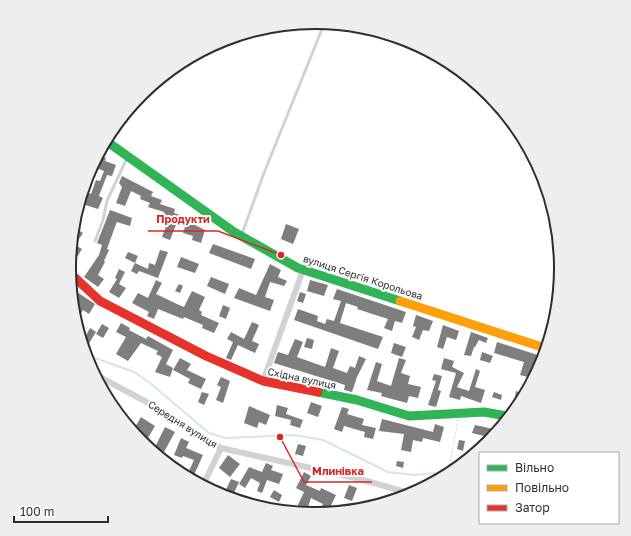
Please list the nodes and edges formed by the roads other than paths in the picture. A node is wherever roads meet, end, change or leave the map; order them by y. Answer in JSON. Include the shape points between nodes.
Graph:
{"nodes":[{"id":1,"x":322,"y":29,"type":"edge"},
{"id":2,"x":111,"y":145,"type":"edge"},
{"id":3,"x":127,"y":156,"type":"junction"},
{"id":4,"x":241,"y":236,"type":"junction"},
{"id":5,"x":95,"y":241,"type":"dead end"},
{"id":6,"x":303,"y":270,"type":"junction"},
{"id":7,"x":77,"y":279,"type":"edge"},
{"id":8,"x":541,"y":346,"type":"edge"},
{"id":9,"x":104,"y":379,"type":"edge"},
{"id":10,"x":262,"y":381,"type":"junction"},
{"id":11,"x":503,"y":415,"type":"edge"},
{"id":12,"x":221,"y":448,"type":"junction"},
{"id":13,"x":206,"y":480,"type":"edge"},
{"id":14,"x":401,"y":491,"type":"edge"}],
"edges":[{"from":1,"to":4,"type":"lane"},
{"from":2,"to":3,"type":"street","name":"вулиця Сергія Корольова"},
{"from":3,"to":4,"type":"street","name":"вулиця Сергія Корольова"},
{"from":3,"to":5,"type":"lane","via":[[107,202]]},
{"from":4,"to":6,"type":"street","name":"вулиця Сергія Корольова"},
{"from":6,"to":8,"type":"street","name":"вулиця Сергія Корольова"},
{"from":6,"to":10,"type":"street"},
{"from":7,"to":10,"type":"street","name":"Східна вулиця","via":[[100,301],[206,356]]},
{"from":9,"to":12,"type":"street","name":"Середня вулиця","via":[[154,406]]},
{"from":10,"to":11,"type":"street","name":"Східна вулиця","via":[[357,400],[409,416],[484,412]]},
{"from":12,"to":13,"type":"street"},
{"from":12,"to":14,"type":"street","name":"Середня вулиця","via":[[360,479]]}]}
